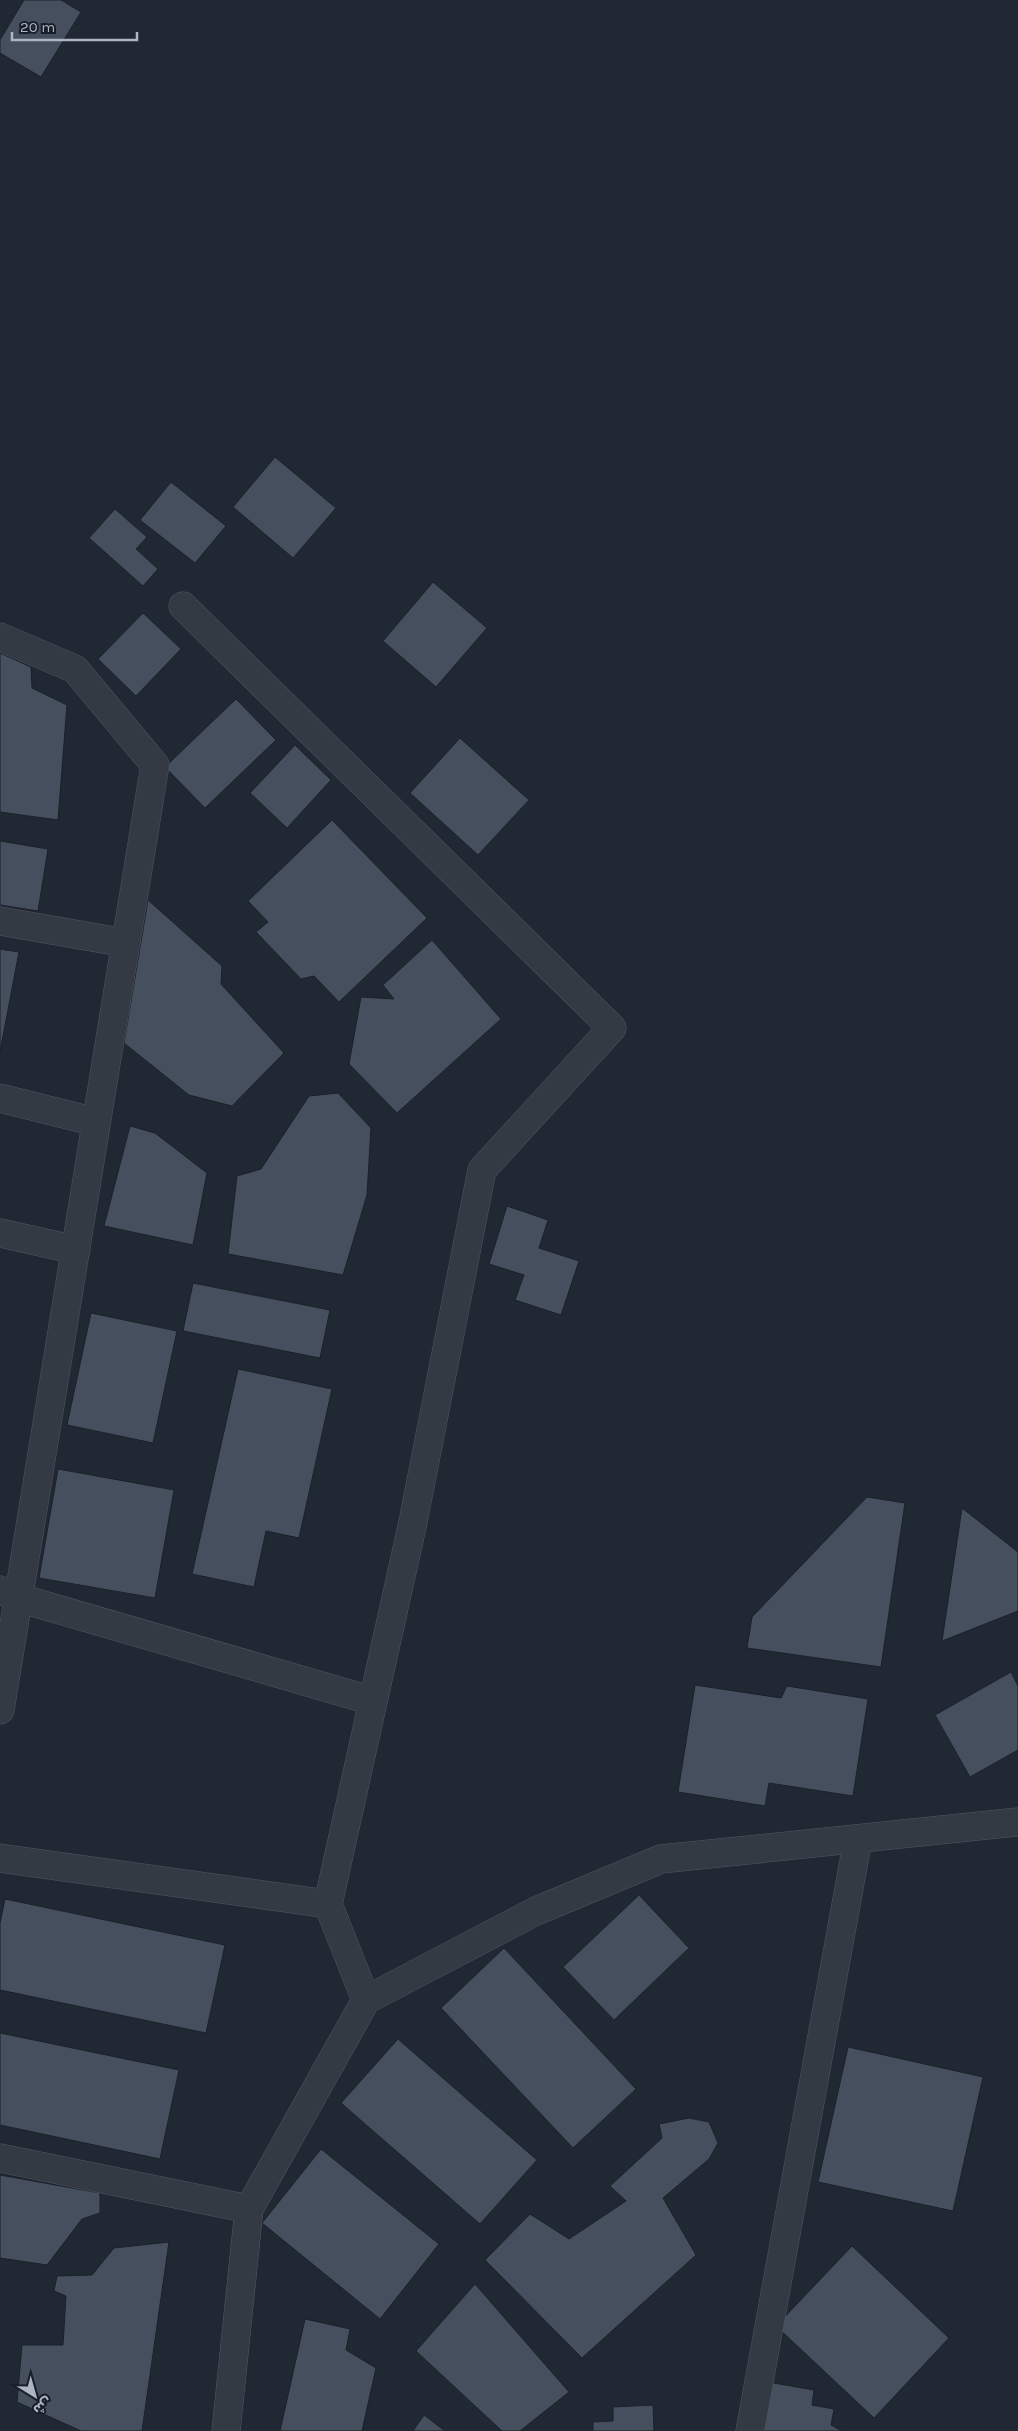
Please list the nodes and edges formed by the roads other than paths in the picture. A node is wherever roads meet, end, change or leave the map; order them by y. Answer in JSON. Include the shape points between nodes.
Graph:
{"nodes":[{"id":1,"x":183,"y":606,"type":"dead end"},
{"id":2,"x":0,"y":637,"type":"edge"},
{"id":3,"x":0,"y":921,"type":"edge"},
{"id":4,"x":126,"y":943,"type":"junction"},
{"id":5,"x":0,"y":1098,"type":"edge"},
{"id":6,"x":96,"y":1122,"type":"junction"},
{"id":7,"x":0,"y":1233,"type":"edge"},
{"id":8,"x":76,"y":1250,"type":"junction"},
{"id":9,"x":10,"y":1594,"type":"edge"},
{"id":10,"x":373,"y":1701,"type":"junction"},
{"id":11,"x":0,"y":1710,"type":"edge"},
{"id":12,"x":1018,"y":1822,"type":"edge"},
{"id":13,"x":858,"y":1839,"type":"junction"},
{"id":14,"x":0,"y":1858,"type":"edge"},
{"id":15,"x":328,"y":1904,"type":"junction"},
{"id":16,"x":366,"y":2000,"type":"junction"},
{"id":17,"x":0,"y":2158,"type":"edge"},
{"id":18,"x":249,"y":2209,"type":"junction"},
{"id":19,"x":226,"y":2431,"type":"edge"},
{"id":20,"x":750,"y":2431,"type":"edge"}],
"edges":[{"from":1,"to":10,"type":"street","via":[[612,1028],[482,1170],[413,1522]]},
{"from":2,"to":4,"type":"street","via":[[75,669],[154,765]]},
{"from":3,"to":4,"type":"street"},
{"from":4,"to":6,"type":"street"},
{"from":5,"to":6,"type":"street"},
{"from":6,"to":8,"type":"street"},
{"from":7,"to":8,"type":"street"},
{"from":8,"to":9,"type":"street"},
{"from":9,"to":10,"type":"street"},
{"from":9,"to":11,"type":"street"},
{"from":10,"to":15,"type":"street"},
{"from":12,"to":13,"type":"street"},
{"from":13,"to":16,"type":"street","via":[[661,1859],[536,1911]]},
{"from":13,"to":20,"type":"street"},
{"from":14,"to":15,"type":"street"},
{"from":15,"to":16,"type":"street"},
{"from":16,"to":18,"type":"street"},
{"from":17,"to":18,"type":"street"},
{"from":18,"to":19,"type":"street"}]}
